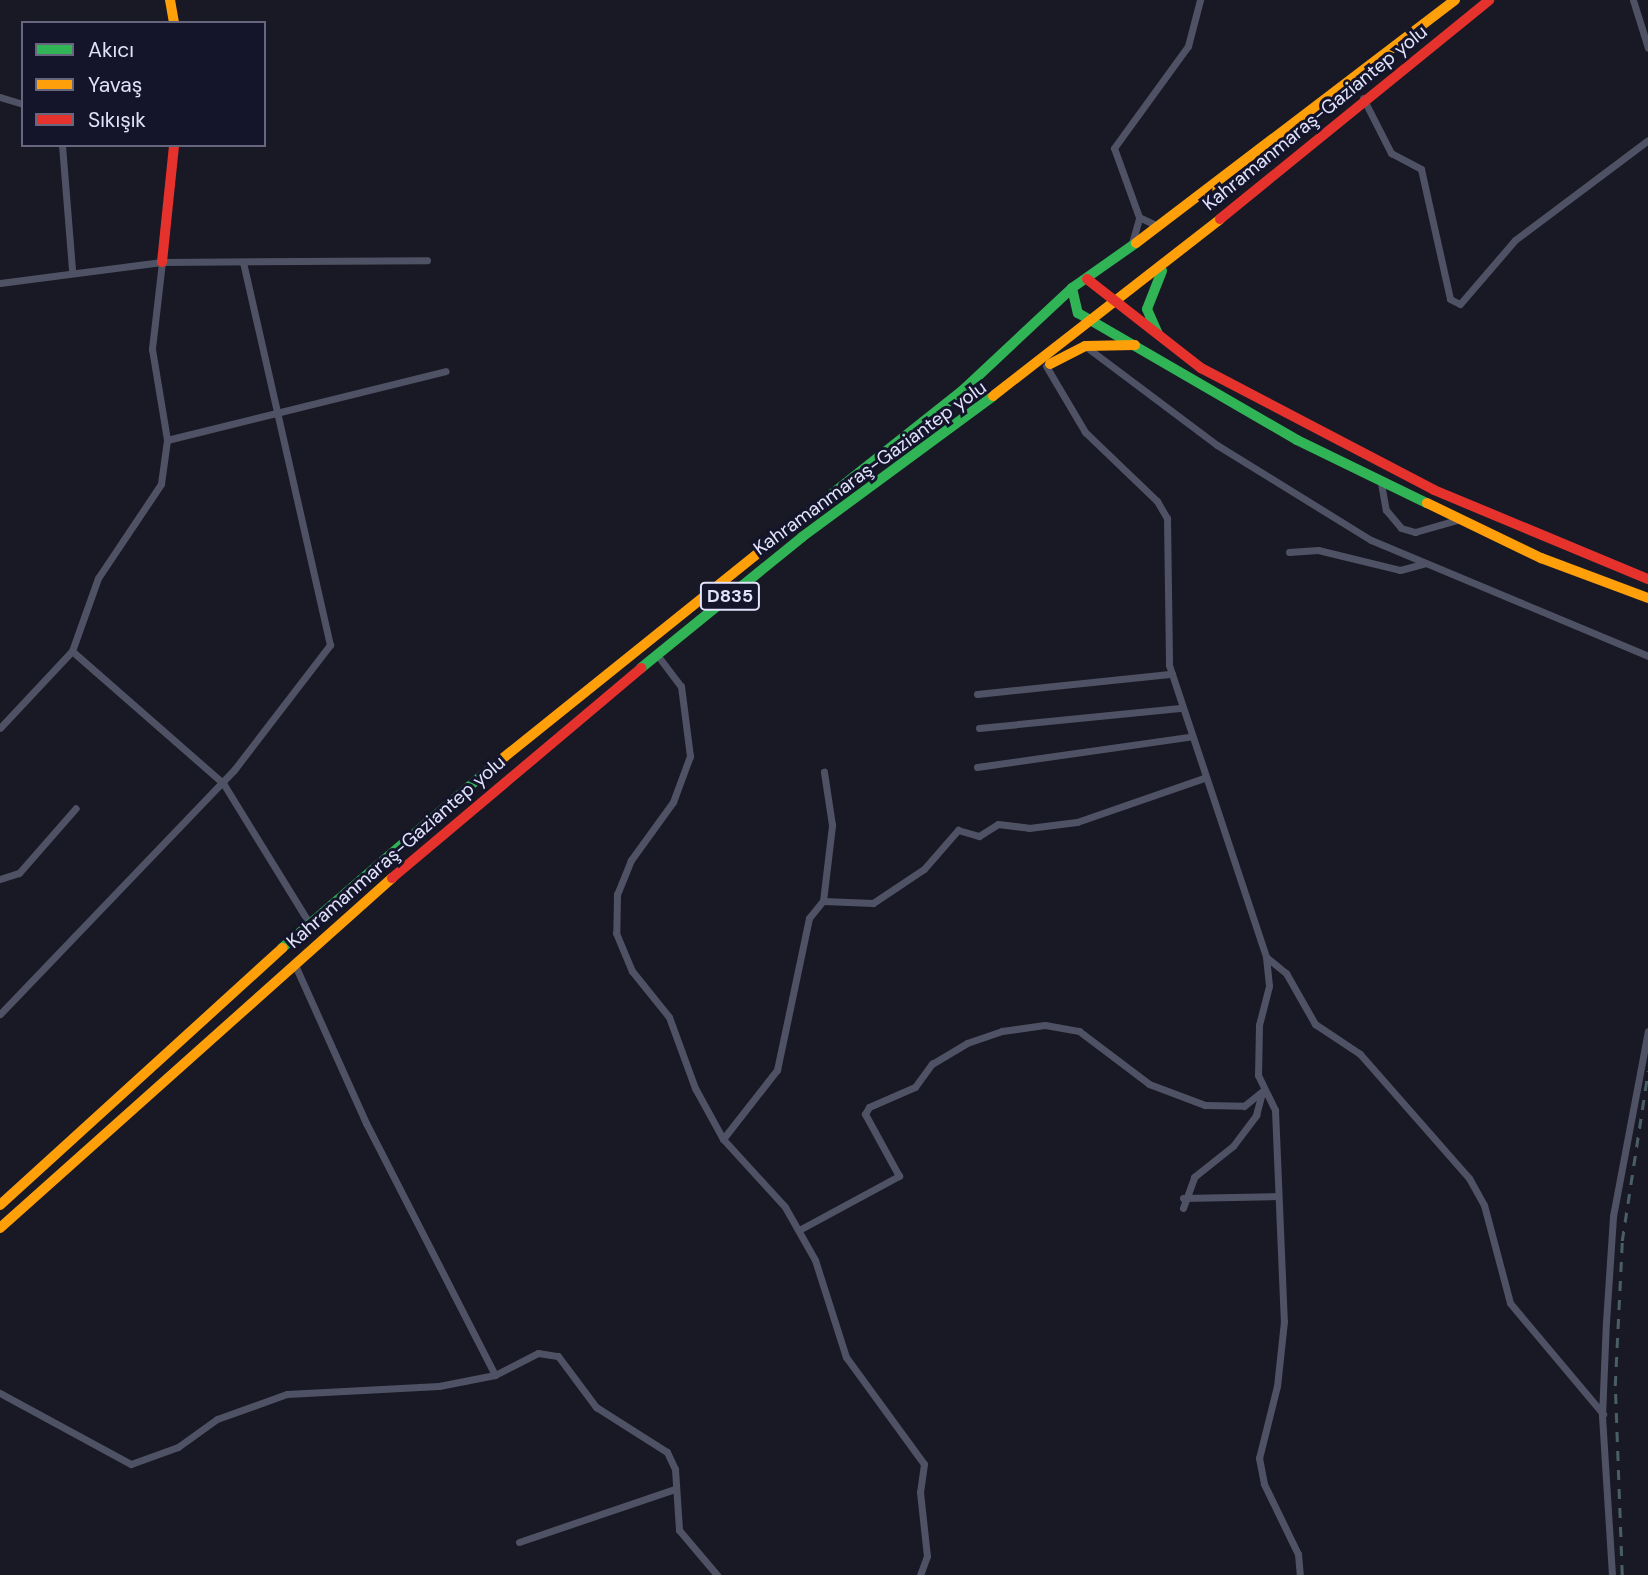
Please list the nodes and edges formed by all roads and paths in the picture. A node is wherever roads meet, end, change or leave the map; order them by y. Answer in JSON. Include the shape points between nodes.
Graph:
{"nodes":[{"id":1,"x":170,"y":0,"type":"edge"},
{"id":2,"x":1200,"y":0,"type":"edge"},
{"id":3,"x":1455,"y":0,"type":"edge"},
{"id":4,"x":1489,"y":0,"type":"edge"},
{"id":5,"x":1633,"y":0,"type":"edge"},
{"id":6,"x":174,"y":21,"type":"edge"},
{"id":7,"x":1648,"y":48,"type":"edge"},
{"id":8,"x":0,"y":97,"type":"edge"},
{"id":9,"x":1363,"y":98,"type":"junction"},
{"id":10,"x":21,"y":103,"type":"edge"},
{"id":11,"x":1648,"y":139,"type":"edge"},
{"id":12,"x":62,"y":147,"type":"edge"},
{"id":13,"x":174,"y":147,"type":"edge"},
{"id":14,"x":1139,"y":217,"type":"junction"},
{"id":15,"x":1163,"y":225,"type":"junction"},
{"id":16,"x":1129,"y":249,"type":"junction"},
{"id":17,"x":427,"y":260,"type":"dead end"},
{"id":18,"x":1170,"y":261,"type":"junction"},
{"id":19,"x":162,"y":262,"type":"junction"},
{"id":20,"x":243,"y":263,"type":"junction"},
{"id":21,"x":72,"y":270,"type":"junction"},
{"id":22,"x":1087,"y":279,"type":"junction"},
{"id":23,"x":0,"y":283,"type":"edge"},
{"id":24,"x":1072,"y":288,"type":"junction"},
{"id":25,"x":1116,"y":304,"type":"junction"},
{"id":26,"x":1097,"y":319,"type":"junction"},
{"id":27,"x":1162,"y":340,"type":"junction"},
{"id":28,"x":1085,"y":346,"type":"junction"},
{"id":29,"x":1142,"y":346,"type":"junction"},
{"id":30,"x":1046,"y":366,"type":"junction"},
{"id":31,"x":446,"y":371,"type":"dead end"},
{"id":32,"x":1010,"y":387,"type":"junction"},
{"id":33,"x":279,"y":411,"type":"junction"},
{"id":34,"x":167,"y":440,"type":"junction"},
{"id":35,"x":1381,"y":483,"type":"junction"},
{"id":36,"x":1457,"y":520,"type":"junction"},
{"id":37,"x":1289,"y":552,"type":"dead end"},
{"id":38,"x":1424,"y":564,"type":"junction"},
{"id":39,"x":1648,"y":579,"type":"edge"},
{"id":40,"x":1648,"y":598,"type":"edge"},
{"id":41,"x":72,"y":651,"type":"junction"},
{"id":42,"x":659,"y":656,"type":"junction"},
{"id":43,"x":1648,"y":656,"type":"edge"},
{"id":44,"x":1172,"y":674,"type":"junction"},
{"id":45,"x":977,"y":694,"type":"dead end"},
{"id":46,"x":1180,"y":708,"type":"junction"},
{"id":47,"x":0,"y":713,"type":"edge"},
{"id":48,"x":8,"y":718,"type":"junction"},
{"id":49,"x":0,"y":727,"type":"edge"},
{"id":50,"x":979,"y":728,"type":"dead end"},
{"id":51,"x":1189,"y":737,"type":"junction"},
{"id":52,"x":976,"y":767,"type":"dead end"},
{"id":53,"x":824,"y":772,"type":"dead end"},
{"id":54,"x":1205,"y":778,"type":"junction"},
{"id":55,"x":223,"y":783,"type":"junction"},
{"id":56,"x":76,"y":808,"type":"dead end"},
{"id":57,"x":0,"y":879,"type":"edge"},
{"id":58,"x":823,"y":901,"type":"junction"},
{"id":59,"x":309,"y":923,"type":"junction"},
{"id":60,"x":1266,"y":957,"type":"junction"},
{"id":61,"x":295,"y":965,"type":"junction"},
{"id":62,"x":0,"y":1014,"type":"edge"},
{"id":63,"x":1648,"y":1031,"type":"edge"},
{"id":64,"x":1262,"y":1093,"type":"junction"},
{"id":65,"x":723,"y":1139,"type":"junction"},
{"id":66,"x":1278,"y":1196,"type":"junction"},
{"id":67,"x":1183,"y":1198,"type":"junction"},
{"id":68,"x":0,"y":1205,"type":"edge"},
{"id":69,"x":1183,"y":1208,"type":"dead end"},
{"id":70,"x":0,"y":1228,"type":"edge"},
{"id":71,"x":799,"y":1230,"type":"junction"},
{"id":72,"x":495,"y":1375,"type":"junction"},
{"id":73,"x":0,"y":1393,"type":"edge"},
{"id":74,"x":1603,"y":1414,"type":"junction"},
{"id":75,"x":675,"y":1489,"type":"junction"},
{"id":76,"x":519,"y":1542,"type":"dead end"},
{"id":77,"x":717,"y":1575,"type":"edge"},
{"id":78,"x":920,"y":1575,"type":"edge"},
{"id":79,"x":1300,"y":1575,"type":"edge"},
{"id":80,"x":1612,"y":1575,"type":"edge"}],
"edges":[{"from":1,"to":6,"type":"main road"},
{"from":2,"to":14,"type":"street","via":[[1188,46],[1114,148]]},
{"from":3,"to":15,"type":"main road","name":"Kahramanmaraş-Gaziantep yolu","number":"D835"},
{"from":4,"to":9,"type":"main road","name":"Kahramanmaraş-Gaziantep yolu","number":"D835"},
{"from":5,"to":7,"type":"street"},
{"from":8,"to":10,"type":"street"},
{"from":9,"to":11,"type":"street","via":[[1391,153],[1421,169],[1450,299],[1460,304],[1515,240]]},
{"from":9,"to":18,"type":"main road","name":"Kahramanmaraş-Gaziantep yolu","number":"D835"},
{"from":12,"to":21,"type":"street"},
{"from":13,"to":19,"type":"main road"},
{"from":14,"to":15,"type":"street","via":[[1151,227]]},
{"from":14,"to":16,"type":"street"},
{"from":15,"to":16,"type":"main road","name":"Kahramanmaraş-Gaziantep yolu","number":"D835"},
{"from":16,"to":22,"type":"main road","name":"Kahramanmaraş-Gaziantep yolu","number":"D835"},
{"from":17,"to":20,"type":"street"},
{"from":18,"to":25,"type":"main road","name":"Kahramanmaraş-Gaziantep yolu","number":"D835"},
{"from":18,"to":27,"type":"main road","via":[[1147,309]]},
{"from":19,"to":20,"type":"street"},
{"from":19,"to":21,"type":"street"},
{"from":19,"to":34,"type":"street","via":[[152,349]]},
{"from":20,"to":33,"type":"street"},
{"from":21,"to":23,"type":"street"},
{"from":22,"to":24,"type":"main road","name":"Kahramanmaraş-Gaziantep yolu","number":"D835"},
{"from":22,"to":25,"type":"main road"},
{"from":24,"to":26,"type":"main road","via":[[1078,313]]},
{"from":24,"to":59,"type":"main road","name":"Kahramanmaraş-Gaziantep yolu","number":"D835","via":[[962,391],[544,721]]},
{"from":25,"to":26,"type":"main road","name":"Kahramanmaraş-Gaziantep yolu","number":"D835"},
{"from":25,"to":27,"type":"main road"},
{"from":26,"to":29,"type":"main road"},
{"from":26,"to":32,"type":"main road","name":"Kahramanmaraş-Gaziantep yolu","number":"D835"},
{"from":27,"to":39,"type":"main road","via":[[1201,368],[1434,490]]},
{"from":28,"to":29,"type":"main road"},
{"from":28,"to":30,"type":"main road"},
{"from":28,"to":38,"type":"street","via":[[1217,445],[1371,540]]},
{"from":29,"to":35,"type":"main road"},
{"from":30,"to":32,"type":"main road"},
{"from":30,"to":44,"type":"street","via":[[1092,441],[1157,501],[1167,519]]},
{"from":31,"to":33,"type":"street"},
{"from":32,"to":42,"type":"main road","name":"Kahramanmaraş-Gaziantep yolu","number":"D835","via":[[802,537]]},
{"from":33,"to":34,"type":"street"},
{"from":33,"to":55,"type":"street","via":[[330,645]]},
{"from":34,"to":41,"type":"street","via":[[161,484],[99,578]]},
{"from":35,"to":36,"type":"main road"},
{"from":35,"to":36,"type":"street","via":[[1386,510],[1401,528],[1415,532]]},
{"from":36,"to":40,"type":"main road"},
{"from":37,"to":38,"type":"street","via":[[1318,550],[1400,569]]},
{"from":38,"to":43,"type":"street"},
{"from":41,"to":48,"type":"street"},
{"from":41,"to":55,"type":"street"},
{"from":42,"to":61,"type":"main road","name":"Kahramanmaraş-Gaziantep yolu","number":"D835","via":[[423,846]]},
{"from":42,"to":65,"type":"street","via":[[681,686],[690,756],[673,802],[631,860],[617,894],[616,933],[632,971],[669,1017],[695,1088]]},
{"from":44,"to":45,"type":"street"},
{"from":44,"to":46,"type":"street"},
{"from":46,"to":50,"type":"street"},
{"from":46,"to":51,"type":"street"},
{"from":47,"to":48,"type":"street"},
{"from":48,"to":49,"type":"street"},
{"from":51,"to":52,"type":"street"},
{"from":51,"to":54,"type":"street"},
{"from":53,"to":58,"type":"street","via":[[832,825]]},
{"from":54,"to":58,"type":"street","via":[[1077,822],[1029,828],[998,824],[979,836],[958,830],[924,869],[885,897],[873,903]]},
{"from":54,"to":60,"type":"street"},
{"from":55,"to":59,"type":"street"},
{"from":55,"to":62,"type":"street"},
{"from":56,"to":57,"type":"street","via":[[19,873]]},
{"from":58,"to":65,"type":"street","via":[[809,918],[777,1070]]},
{"from":59,"to":68,"type":"main road","name":"Kahramanmaraş-Gaziantep yolu","number":"D835"},
{"from":60,"to":64,"type":"street","via":[[1269,986],[1258,1060]]},
{"from":60,"to":74,"type":"street","via":[[1286,973],[1315,1024],[1360,1054],[1469,1178],[1484,1205],[1510,1303]]},
{"from":61,"to":70,"type":"main road","name":"Kahramanmaraş-Gaziantep yolu","number":"D835"},
{"from":61,"to":72,"type":"street","via":[[366,1123]]},
{"from":63,"to":74,"type":"street","via":[[1613,1216]]},
{"from":64,"to":66,"type":"street","via":[[1275,1110]]},
{"from":64,"to":67,"type":"street","via":[[1256,1115],[1233,1146],[1194,1177]]},
{"from":64,"to":71,"type":"street","via":[[1244,1106],[1205,1105],[1149,1084],[1079,1031],[1045,1025],[1002,1031],[967,1043],[932,1063],[915,1087],[869,1107],[865,1114],[899,1176]]},
{"from":65,"to":71,"type":"street"},
{"from":66,"to":67,"type":"street"},
{"from":66,"to":79,"type":"street","via":[[1284,1227],[1282,1356],[1259,1458],[1264,1484],[1298,1555]]},
{"from":67,"to":69,"type":"street"},
{"from":71,"to":78,"type":"street","via":[[816,1260],[846,1357],[924,1464],[920,1492],[927,1556]]},
{"from":72,"to":73,"type":"street","via":[[439,1386],[287,1394],[217,1419],[178,1447],[131,1464]]},
{"from":72,"to":75,"type":"street","via":[[538,1353],[558,1356],[596,1407],[667,1452]]},
{"from":74,"to":80,"type":"street"},
{"from":75,"to":76,"type":"street"},
{"from":75,"to":77,"type":"street","via":[[679,1530]]}]}
